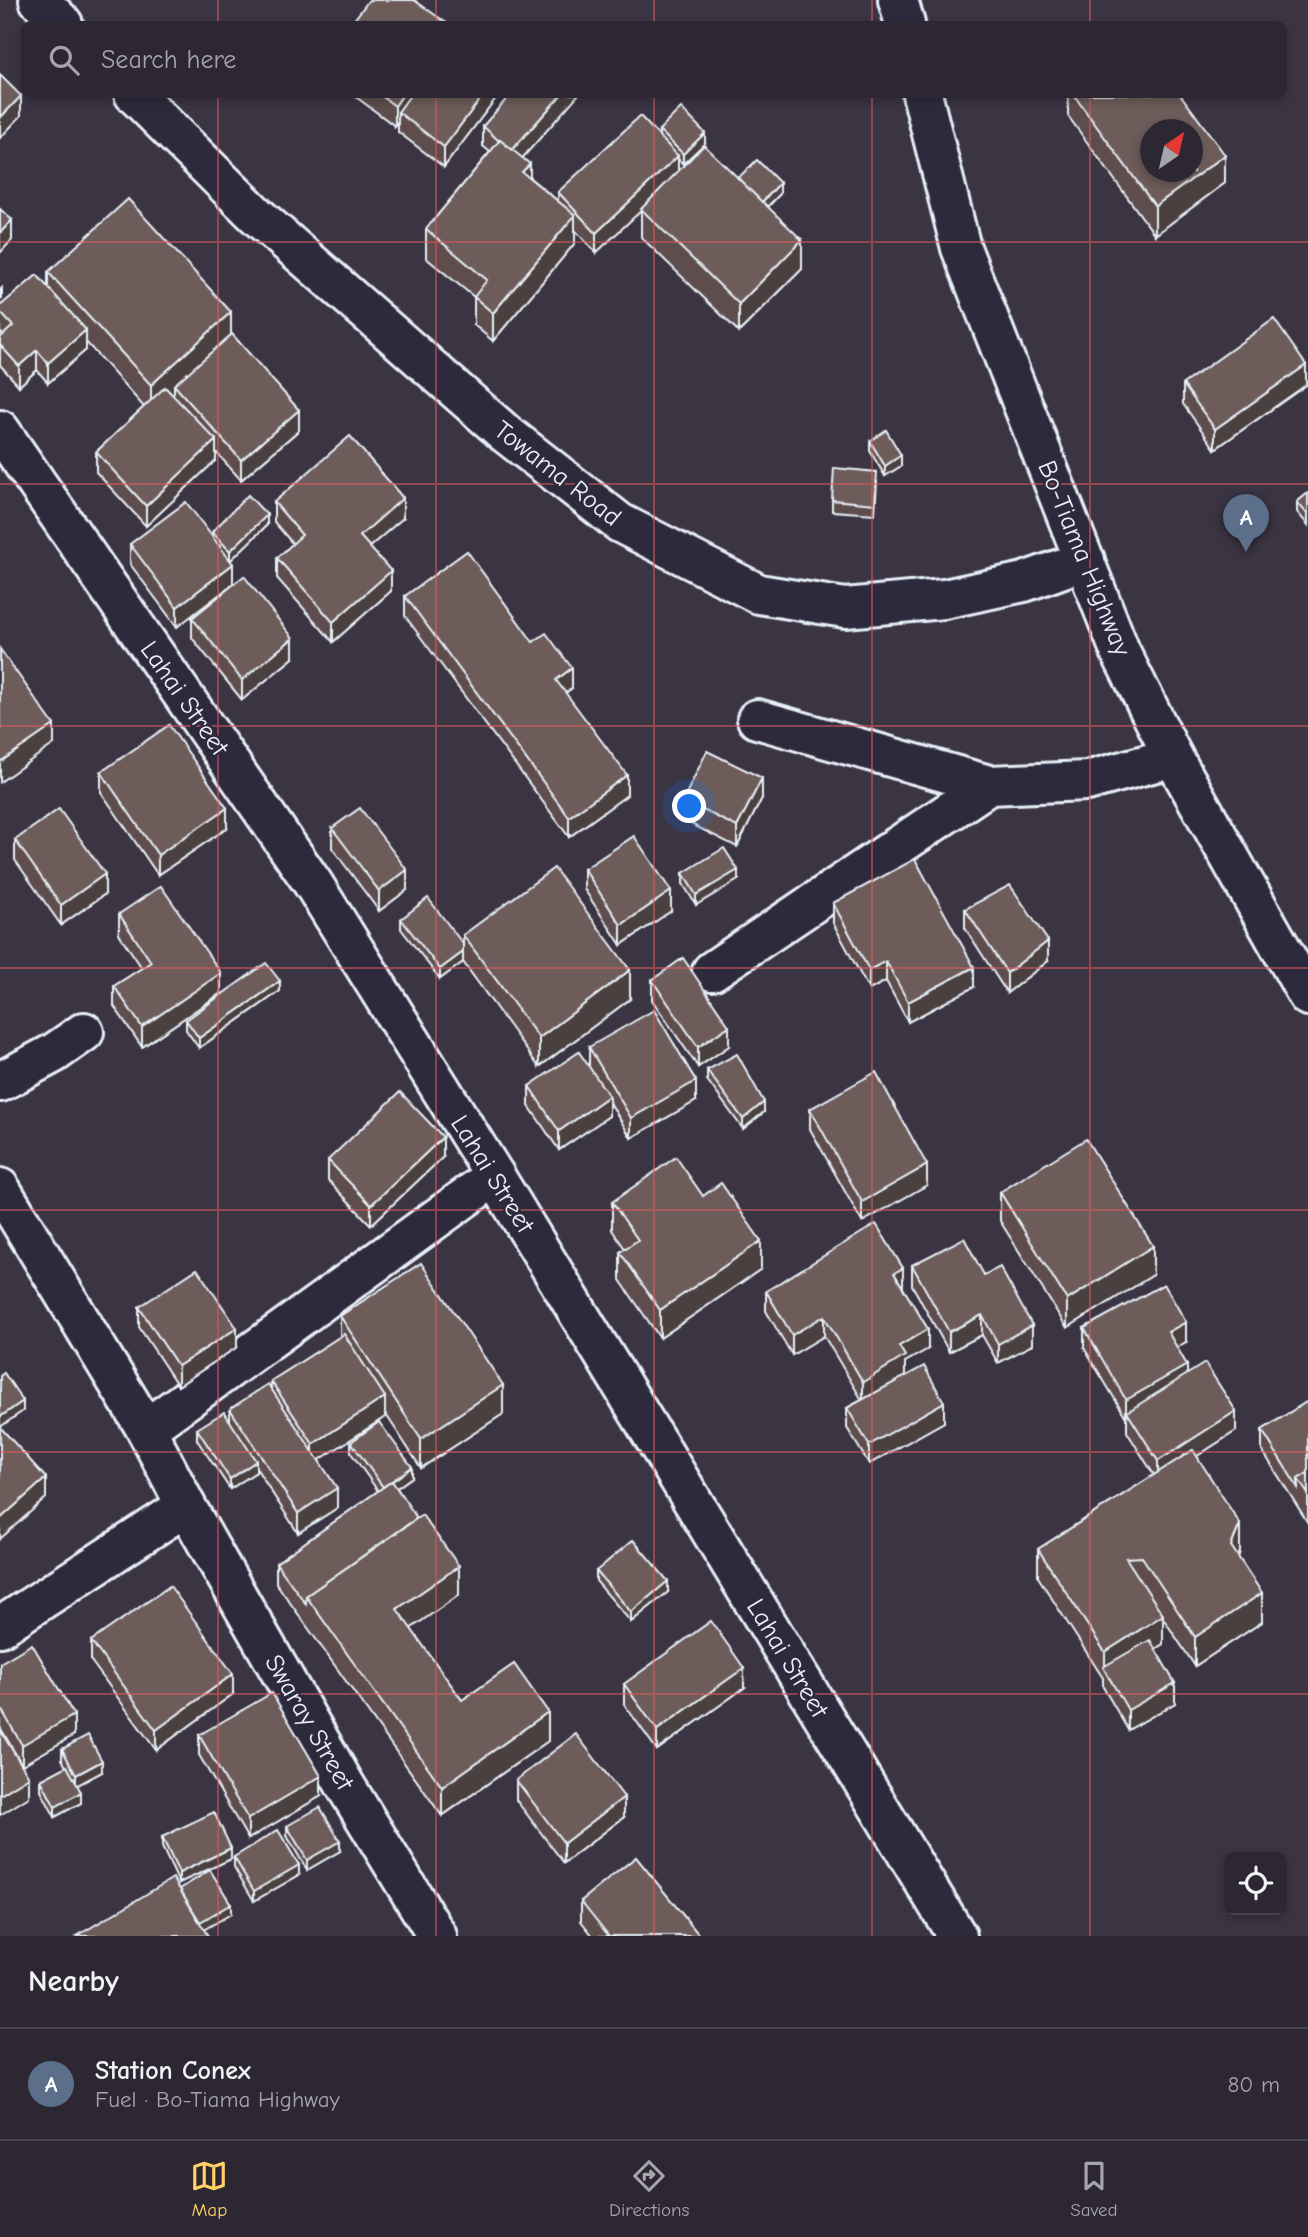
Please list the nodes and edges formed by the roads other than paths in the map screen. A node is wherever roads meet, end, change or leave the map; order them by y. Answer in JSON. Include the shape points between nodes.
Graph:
{"nodes":[{"id":1,"x":39,"y":0,"type":"edge"},
{"id":2,"x":898,"y":0,"type":"edge"},
{"id":3,"x":61,"y":21,"type":"edge"},
{"id":4,"x":904,"y":21,"type":"edge"},
{"id":5,"x":138,"y":98,"type":"edge"},
{"id":6,"x":923,"y":98,"type":"edge"},
{"id":7,"x":0,"y":430,"type":"edge"},
{"id":8,"x":1085,"y":560,"type":"junction"},
{"id":9,"x":757,"y":719,"type":"dead end"},
{"id":10,"x":1173,"y":757,"type":"junction"},
{"id":11,"x":989,"y":785,"type":"junction"},
{"id":12,"x":712,"y":971,"type":"dead end"},
{"id":13,"x":1308,"y":996,"type":"edge"},
{"id":14,"x":84,"y":1032,"type":"dead end"},
{"id":15,"x":0,"y":1082,"type":"edge"},
{"id":16,"x":495,"y":1176,"type":"junction"},
{"id":17,"x":0,"y":1188,"type":"edge"},
{"id":18,"x":146,"y":1429,"type":"junction"},
{"id":19,"x":186,"y":1506,"type":"junction"},
{"id":20,"x":0,"y":1627,"type":"edge"},
{"id":21,"x":437,"y":1936,"type":"edge"},
{"id":22,"x":957,"y":1936,"type":"edge"}],
"edges":[{"from":1,"to":3,"type":"main road"},
{"from":2,"to":4,"type":"main road"},
{"from":5,"to":8,"type":"main road","name":"Towama Road","via":[[255,214],[505,433],[620,523],[759,594],[845,608],[944,599],[1024,582]]},
{"from":6,"to":8,"type":"main road","name":"Bo-Tiama Highway","via":[[961,248]]},
{"from":7,"to":16,"type":"main road","name":"Lahai Street","via":[[314,885]]},
{"from":8,"to":10,"type":"main road","name":"Bo-Tiama Highway","via":[[1120,651]]},
{"from":9,"to":11,"type":"main road"},
{"from":10,"to":11,"type":"main road","via":[[1087,781]]},
{"from":10,"to":13,"type":"main road","name":"Bo-Tiama Highway"},
{"from":11,"to":12,"type":"main road"},
{"from":14,"to":15,"type":"main road","via":[[54,1054]]},
{"from":16,"to":18,"type":"main road"},
{"from":16,"to":22,"type":"main road","name":"Lahai Street"},
{"from":17,"to":18,"type":"main road"},
{"from":18,"to":19,"type":"main road","name":"Swaray Street"},
{"from":19,"to":20,"type":"main road"},
{"from":19,"to":21,"type":"main road","name":"Swaray Street"}]}
